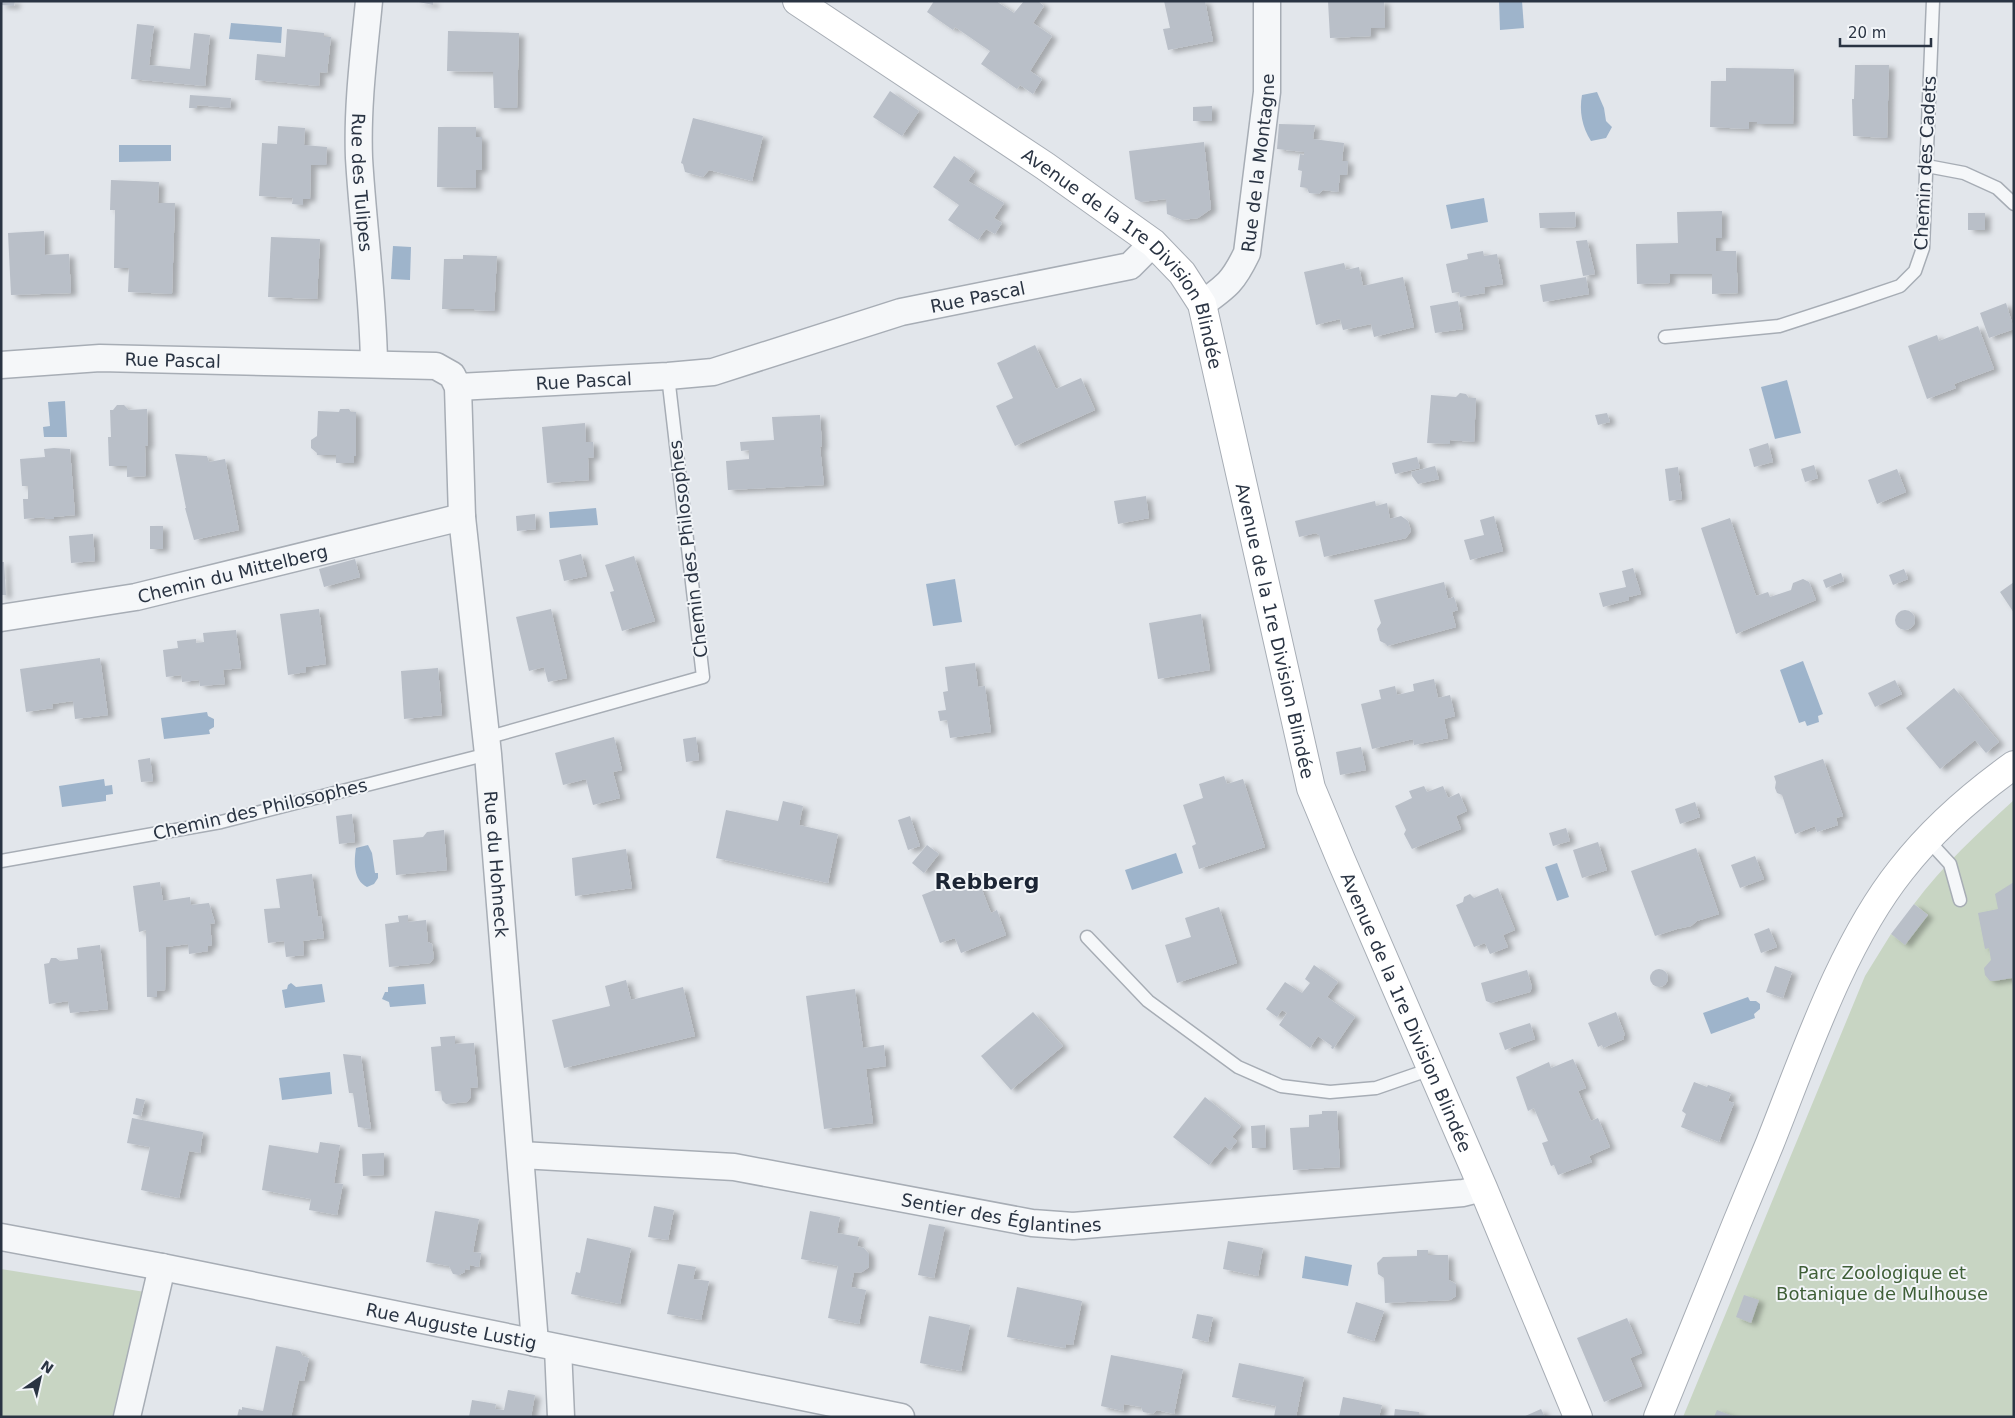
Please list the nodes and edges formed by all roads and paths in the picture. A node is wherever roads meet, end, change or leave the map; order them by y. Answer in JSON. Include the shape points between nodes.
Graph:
{"nodes":[{"id":1,"x":369,"y":1,"type":"edge"},
{"id":2,"x":797,"y":1,"type":"edge"},
{"id":3,"x":1268,"y":1,"type":"edge"},
{"id":4,"x":1933,"y":1,"type":"edge"},
{"id":5,"x":1927,"y":166,"type":"junction"},
{"id":6,"x":2014,"y":204,"type":"edge"},
{"id":7,"x":1153,"y":243,"type":"junction"},
{"id":8,"x":1202,"y":304,"type":"junction"},
{"id":9,"x":1665,"y":338,"type":"dead end"},
{"id":10,"x":374,"y":364,"type":"junction"},
{"id":11,"x":1,"y":366,"type":"edge"},
{"id":12,"x":668,"y":376,"type":"junction"},
{"id":13,"x":458,"y":386,"type":"junction"},
{"id":14,"x":462,"y":517,"type":"junction"},
{"id":15,"x":1,"y":618,"type":"edge"},
{"id":16,"x":487,"y":746,"type":"junction"},
{"id":17,"x":2014,"y":765,"type":"edge"},
{"id":18,"x":1927,"y":839,"type":"junction"},
{"id":19,"x":1,"y":861,"type":"edge"},
{"id":20,"x":1960,"y":900,"type":"dead end"},
{"id":21,"x":1087,"y":937,"type":"dead end"},
{"id":22,"x":1431,"y":1069,"type":"junction"},
{"id":23,"x":521,"y":1154,"type":"junction"},
{"id":24,"x":1483,"y":1188,"type":"junction"},
{"id":25,"x":1,"y":1237,"type":"edge"},
{"id":26,"x":162,"y":1267,"type":"junction"},
{"id":27,"x":547,"y":1346,"type":"junction"},
{"id":28,"x":127,"y":1417,"type":"edge"},
{"id":29,"x":561,"y":1417,"type":"edge"},
{"id":30,"x":901,"y":1417,"type":"edge"},
{"id":31,"x":1578,"y":1417,"type":"edge"},
{"id":32,"x":1658,"y":1417,"type":"edge"}],
"edges":[{"from":1,"to":10,"type":"street","name":"Rue des Tulipes","via":[[360,102],[359,157],[374,319]]},
{"from":2,"to":7,"type":"main road","name":"Avenue de la 1re Division Blindée","via":[[1045,166]]},
{"from":3,"to":8,"type":"street","name":"Rue de la Montagne","via":[[1267,92],[1247,253],[1236,276]]},
{"from":4,"to":5,"type":"lane","name":"Chemin des Cadets"},
{"from":5,"to":6,"type":"lane","via":[[1964,173],[1997,188]]},
{"from":5,"to":9,"type":"lane","name":"Chemin des Cadets","via":[[1923,248],[1916,271],[1900,286],[1779,326]]},
{"from":7,"to":8,"type":"main road","name":"Avenue de la 1re Division Blindée","via":[[1182,273]]},
{"from":7,"to":12,"type":"street","name":"Rue Pascal","via":[[1130,266],[901,312],[713,372]]},
{"from":8,"to":22,"type":"main road","name":"Avenue de la 1re Division Blindée","via":[[1311,788]]},
{"from":10,"to":11,"type":"street","name":"Rue Pascal","via":[[100,358]]},
{"from":10,"to":13,"type":"street","name":"Rue Pascal","via":[[436,366],[452,375]]},
{"from":12,"to":13,"type":"street","name":"Rue Pascal"},
{"from":12,"to":16,"type":"lane","name":"Chemin des Philosophes","via":[[703,677]]},
{"from":13,"to":14,"type":"street","name":"Rue du Hohneck"},
{"from":14,"to":15,"type":"street","name":"Chemin du Mittelberg","via":[[136,597]]},
{"from":14,"to":16,"type":"street","name":"Rue du Hohneck"},
{"from":16,"to":19,"type":"lane","name":"Chemin des Philosophes","via":[[221,822]]},
{"from":16,"to":23,"type":"street","name":"Rue du Hohneck"},
{"from":17,"to":18,"type":"main road","via":[[1972,795]]},
{"from":18,"to":20,"type":"lane","via":[[1950,864]]},
{"from":18,"to":32,"type":"main road","via":[[1880,899],[1841,973]]},
{"from":21,"to":22,"type":"lane","via":[[1148,1001],[1238,1067],[1281,1086],[1330,1092],[1376,1088]]},
{"from":22,"to":24,"type":"main road","name":"Avenue de la 1re Division Blindée"},
{"from":23,"to":24,"type":"street","name":"Sentier des Églantines","via":[[734,1167],[1032,1223],[1073,1226],[1463,1193]]},
{"from":23,"to":27,"type":"street","name":"Rue du Hohneck"},
{"from":24,"to":31,"type":"main road","name":"Avenue de la 1re Division Blindée"},
{"from":25,"to":26,"type":"street","name":"Rue Auguste Lustig"},
{"from":26,"to":27,"type":"street","name":"Rue Auguste Lustig"},
{"from":26,"to":28,"type":"street"},
{"from":27,"to":29,"type":"street","name":"Rue du Hohneck"},
{"from":27,"to":30,"type":"street","name":"Rue Auguste Lustig"}]}
